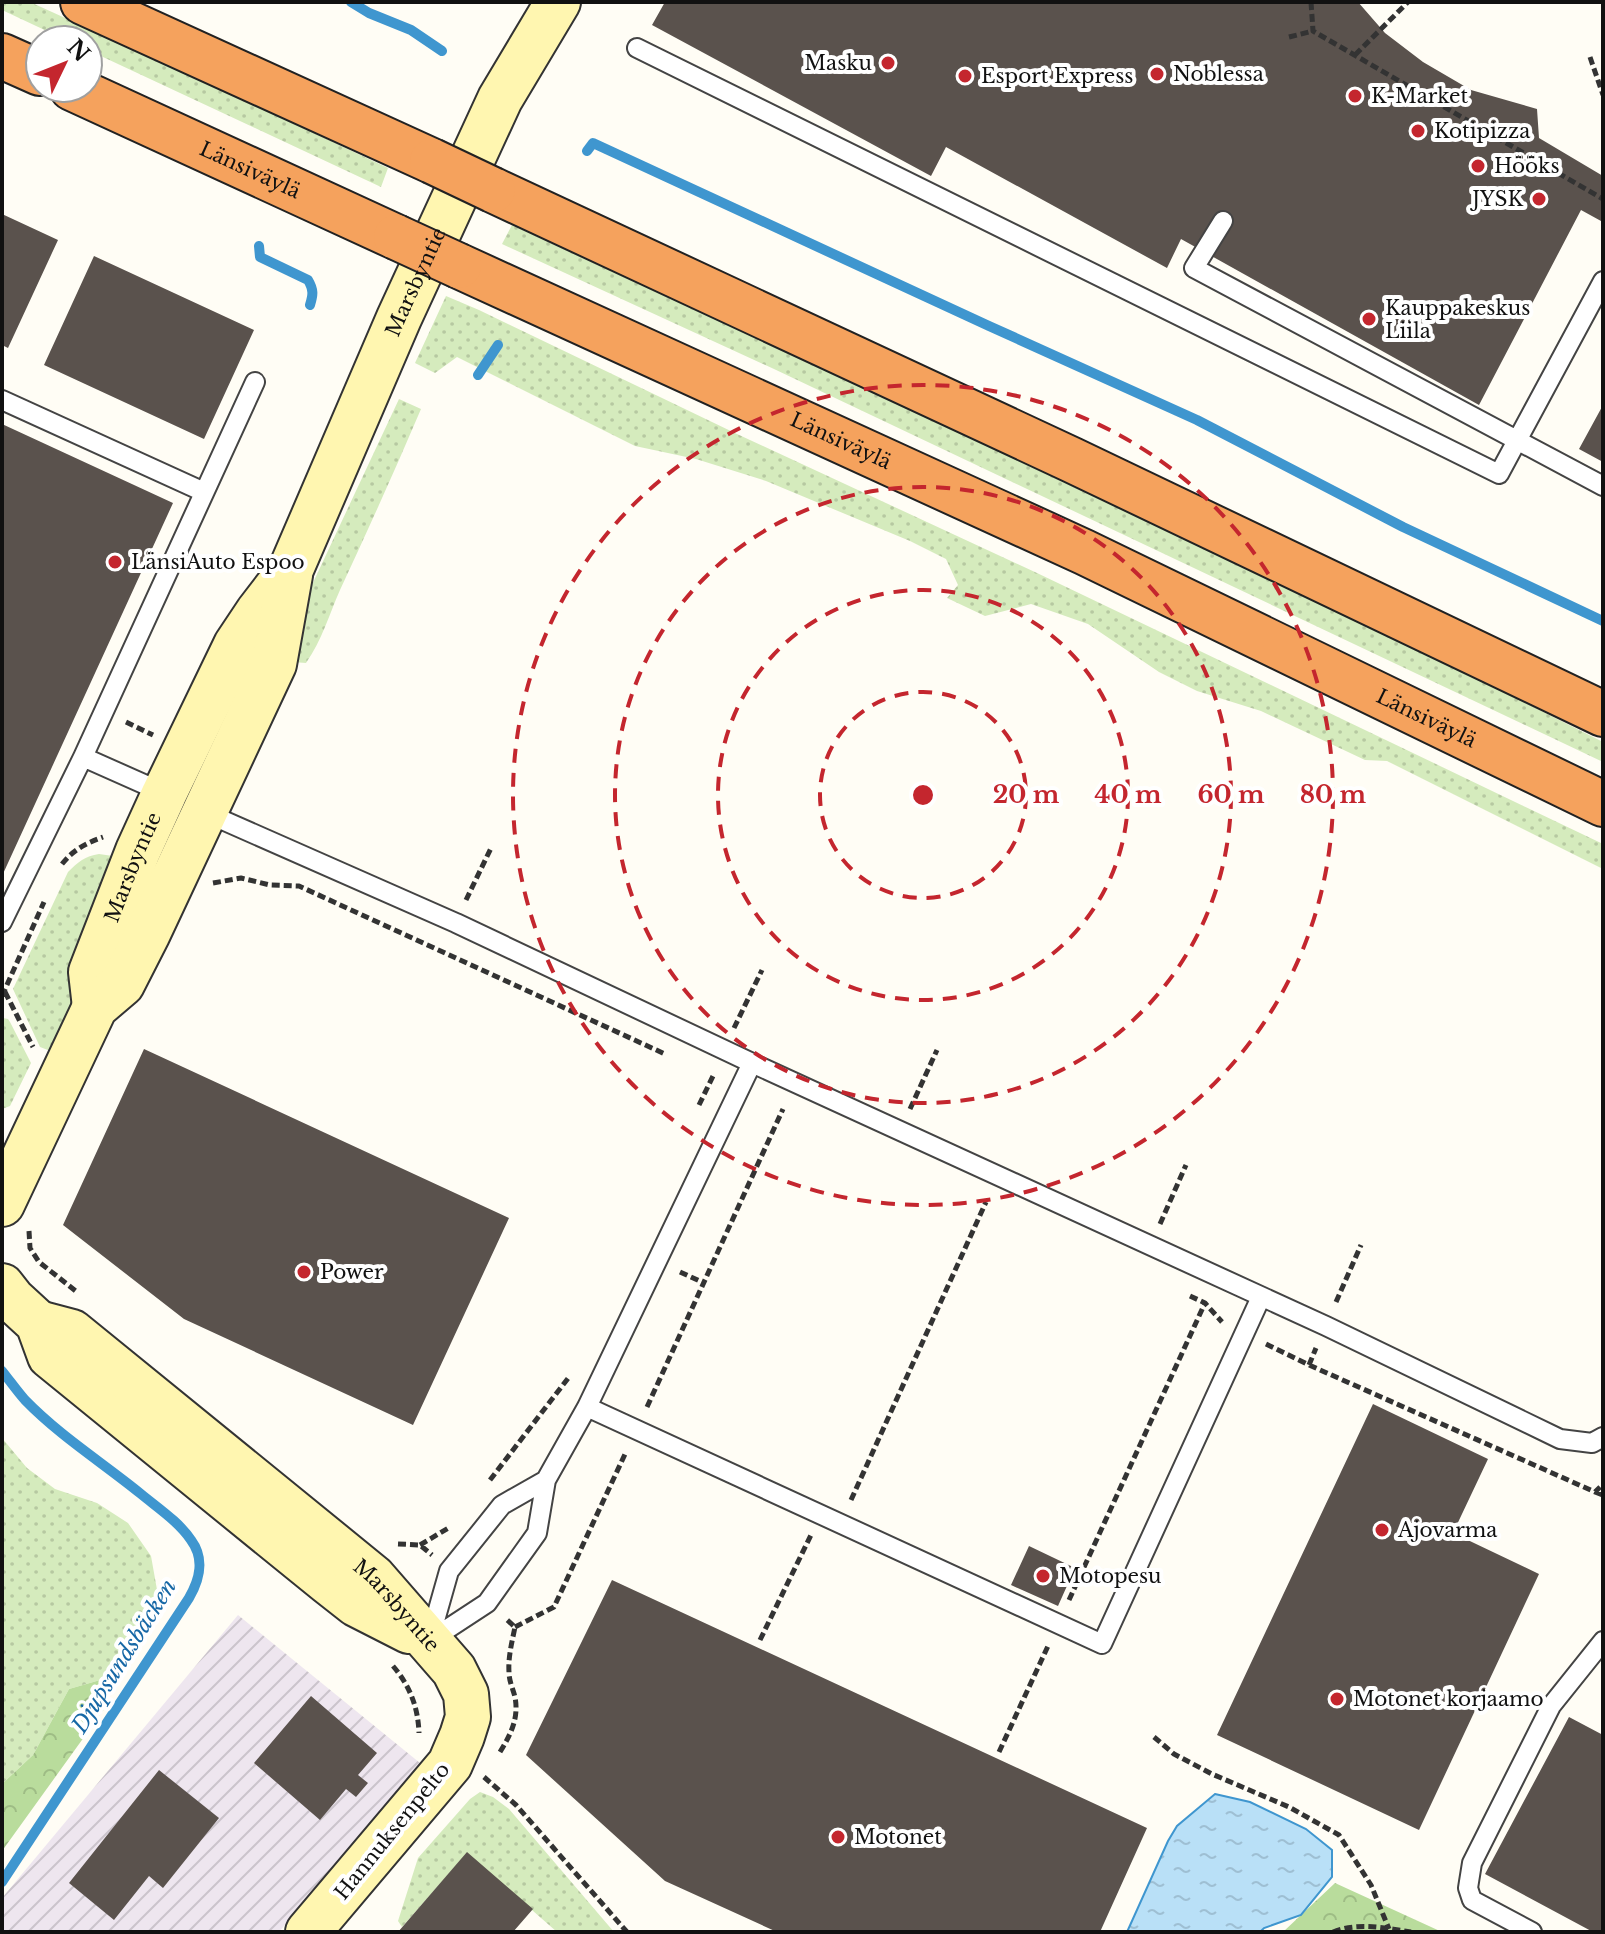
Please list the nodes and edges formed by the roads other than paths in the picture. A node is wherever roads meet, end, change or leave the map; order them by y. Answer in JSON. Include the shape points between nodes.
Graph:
{"nodes":[{"id":1,"x":83,"y":2,"type":"edge"},
{"id":2,"x":558,"y":2,"type":"edge"},
{"id":3,"x":637,"y":48,"type":"dead end"},
{"id":4,"x":2,"y":56,"type":"edge"},
{"id":5,"x":24,"y":66,"type":"edge"},
{"id":6,"x":104,"y":103,"type":"edge"},
{"id":7,"x":1223,"y":221,"type":"dead end"},
{"id":8,"x":1603,"y":281,"type":"edge"},
{"id":9,"x":255,"y":382,"type":"dead end"},
{"id":10,"x":2,"y":400,"type":"edge"},
{"id":11,"x":1517,"y":440,"type":"junction"},
{"id":12,"x":1603,"y":486,"type":"edge"},
{"id":13,"x":204,"y":492,"type":"junction"},
{"id":14,"x":1388,"y":610,"type":"junction"},
{"id":15,"x":1603,"y":682,"type":"edge"},
{"id":16,"x":1603,"y":714,"type":"edge"},
{"id":17,"x":83,"y":757,"type":"junction"},
{"id":18,"x":1603,"y":804,"type":"edge"},
{"id":19,"x":195,"y":807,"type":"junction"},
{"id":20,"x":2,"y":922,"type":"edge"},
{"id":21,"x":752,"y":1063,"type":"junction"},
{"id":22,"x":15,"y":1212,"type":"edge"},
{"id":23,"x":2,"y":1286,"type":"edge"},
{"id":24,"x":1261,"y":1297,"type":"junction"},
{"id":25,"x":587,"y":1407,"type":"junction"},
{"id":26,"x":1603,"y":1437,"type":"edge"},
{"id":27,"x":546,"y":1480,"type":"junction"},
{"id":28,"x":429,"y":1641,"type":"junction"},
{"id":29,"x":1603,"y":1641,"type":"edge"},
{"id":30,"x":308,"y":1932,"type":"edge"},
{"id":31,"x":1532,"y":1932,"type":"edge"}],
"edges":[{"from":1,"to":14,"type":"highway","bridge":true},
{"from":2,"to":19,"type":"main road","name":"Marsbyntie","via":[[500,99],[291,569],[236,645]]},
{"from":3,"to":11,"type":"lane","via":[[1499,474]]},
{"from":4,"to":5,"type":"highway"},
{"from":6,"to":18,"type":"highway","name":"Länsiväylä","bridge":true,"via":[[1084,552]]},
{"from":7,"to":11,"type":"lane","via":[[1194,268]]},
{"from":8,"to":11,"type":"lane"},
{"from":9,"to":13,"type":"lane"},
{"from":10,"to":13,"type":"lane"},
{"from":11,"to":12,"type":"lane"},
{"from":13,"to":17,"type":"lane"},
{"from":14,"to":15,"type":"highway","via":[[1529,648]]},
{"from":14,"to":16,"type":"highway"},
{"from":17,"to":19,"type":"lane"},
{"from":17,"to":20,"type":"lane"},
{"from":19,"to":21,"type":"lane"},
{"from":19,"to":22,"type":"main road","name":"Marsbyntie","via":[[138,851],[91,972],[95,1007]]},
{"from":21,"to":24,"type":"lane"},
{"from":21,"to":25,"type":"lane"},
{"from":23,"to":28,"type":"main road","name":"Marsbyntie","via":[[38,1323],[50,1356],[356,1604]]},
{"from":24,"to":25,"type":"lane","via":[[1102,1644]]},
{"from":24,"to":26,"type":"lane","via":[[1560,1439],[1592,1443]]},
{"from":25,"to":27,"type":"lane"},
{"from":27,"to":28,"type":"lane","via":[[502,1505],[449,1571]]},
{"from":27,"to":28,"type":"lane","via":[[537,1533],[487,1603]]},
{"from":28,"to":30,"type":"main road","name":"Hannuksenpelto","via":[[466,1694],[468,1717],[462,1736],[450,1764]]},
{"from":29,"to":31,"type":"lane","via":[[1551,1706],[1472,1863],[1472,1900]]}]}
